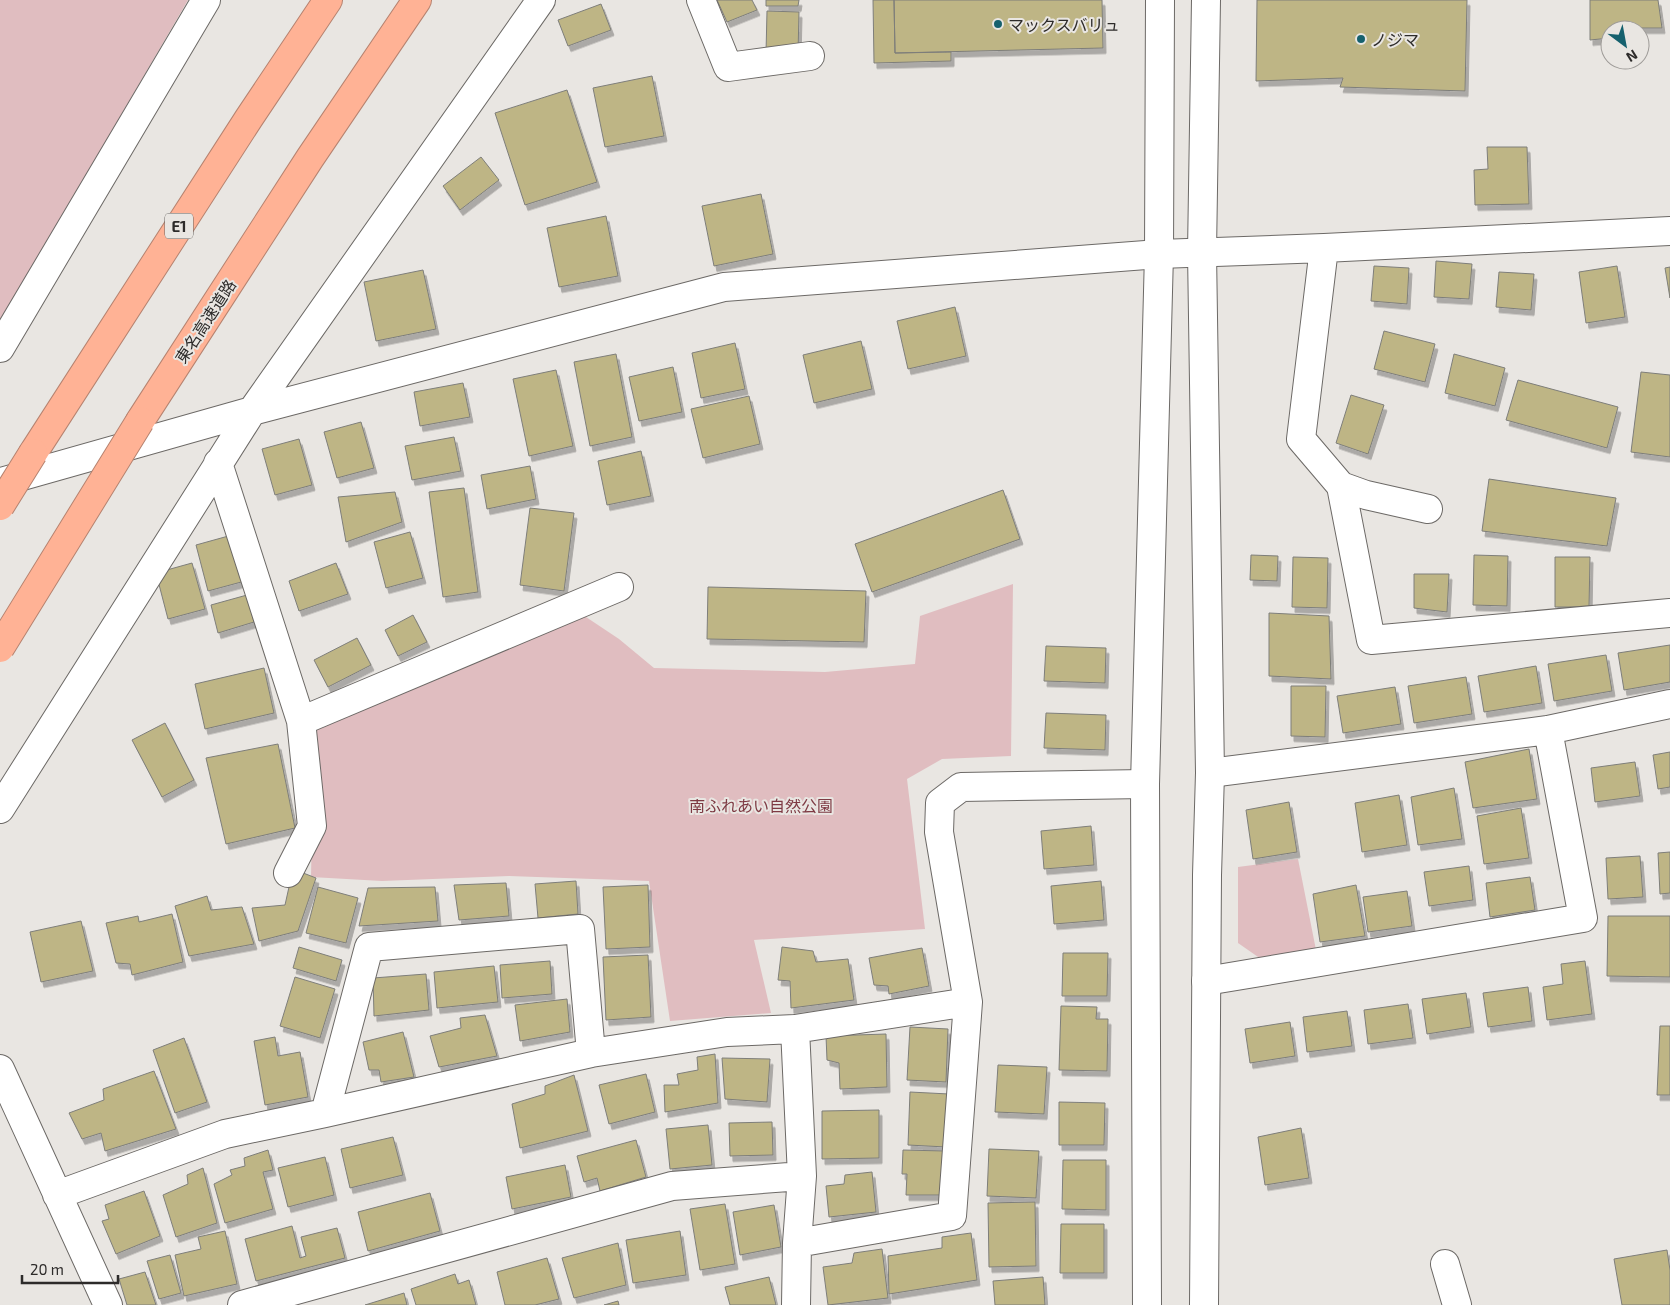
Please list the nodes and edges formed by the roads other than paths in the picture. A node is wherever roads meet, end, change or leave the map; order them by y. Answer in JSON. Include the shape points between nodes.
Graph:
{"nodes":[{"id":1,"x":206,"y":0,"type":"edge"},
{"id":2,"x":328,"y":0,"type":"edge"},
{"id":3,"x":417,"y":0,"type":"edge"},
{"id":4,"x":541,"y":0,"type":"edge"},
{"id":5,"x":701,"y":0,"type":"edge"},
{"id":6,"x":1160,"y":0,"type":"edge"},
{"id":7,"x":1206,"y":0,"type":"edge"},
{"id":8,"x":810,"y":56,"type":"dead end"},
{"id":9,"x":1670,"y":231,"type":"edge"},
{"id":10,"x":1324,"y":248,"type":"junction"},
{"id":11,"x":1202,"y":252,"type":"junction"},
{"id":12,"x":1160,"y":254,"type":"junction"},
{"id":13,"x":0,"y":348,"type":"edge"},
{"id":14,"x":252,"y":411,"type":"junction"},
{"id":15,"x":218,"y":463,"type":"junction"},
{"id":16,"x":0,"y":482,"type":"edge"},
{"id":17,"x":1341,"y":486,"type":"junction"},
{"id":18,"x":0,"y":506,"type":"edge"},
{"id":19,"x":1428,"y":508,"type":"dead end"},
{"id":20,"x":619,"y":587,"type":"dead end"},
{"id":21,"x":1670,"y":613,"type":"edge"},
{"id":22,"x":0,"y":648,"type":"edge"},
{"id":23,"x":1670,"y":704,"type":"edge"},
{"id":24,"x":301,"y":721,"type":"junction"},
{"id":25,"x":1548,"y":730,"type":"junction"},
{"id":26,"x":1210,"y":773,"type":"junction"},
{"id":27,"x":1145,"y":784,"type":"junction"},
{"id":28,"x":0,"y":809,"type":"edge"},
{"id":29,"x":288,"y":873,"type":"dead end"},
{"id":30,"x":1206,"y":981,"type":"junction"},
{"id":31,"x":968,"y":1002,"type":"junction"},
{"id":32,"x":795,"y":1029,"type":"junction"},
{"id":33,"x":591,"y":1053,"type":"junction"},
{"id":34,"x":0,"y":1069,"type":"edge"},
{"id":35,"x":325,"y":1113,"type":"junction"},
{"id":36,"x":802,"y":1176,"type":"junction"},
{"id":37,"x":57,"y":1195,"type":"junction"},
{"id":38,"x":797,"y":1243,"type":"junction"},
{"id":39,"x":1445,"y":1264,"type":"dead end"},
{"id":40,"x":108,"y":1305,"type":"edge"},
{"id":41,"x":242,"y":1305,"type":"edge"},
{"id":42,"x":796,"y":1305,"type":"edge"},
{"id":43,"x":1147,"y":1305,"type":"edge"},
{"id":44,"x":1204,"y":1305,"type":"edge"},
{"id":45,"x":1457,"y":1305,"type":"edge"}],
"edges":[{"from":1,"to":13,"type":"street"},
{"from":2,"to":18,"type":"highway","number":"E1","bridge":true},
{"from":3,"to":22,"type":"highway","name":"東名高速道路","bridge":true,"via":[[310,158],[140,421]]},
{"from":4,"to":14,"type":"street"},
{"from":5,"to":8,"type":"street","via":[[728,67]]},
{"from":6,"to":12,"type":"street"},
{"from":7,"to":11,"type":"street"},
{"from":9,"to":10,"type":"street"},
{"from":10,"to":11,"type":"street"},
{"from":10,"to":17,"type":"street","via":[[1301,439]]},
{"from":11,"to":12,"type":"street"},
{"from":11,"to":26,"type":"street"},
{"from":12,"to":14,"type":"street","via":[[724,287]]},
{"from":12,"to":27,"type":"street"},
{"from":14,"to":15,"type":"street"},
{"from":14,"to":16,"type":"street"},
{"from":15,"to":24,"type":"street"},
{"from":15,"to":28,"type":"street"},
{"from":17,"to":19,"type":"street","via":[[1366,495]]},
{"from":17,"to":21,"type":"street","via":[[1371,640]]},
{"from":20,"to":24,"type":"street"},
{"from":23,"to":25,"type":"street"},
{"from":24,"to":29,"type":"street","via":[[312,826]]},
{"from":25,"to":26,"type":"street"},
{"from":25,"to":30,"type":"street","via":[[1583,918]]},
{"from":26,"to":30,"type":"street"},
{"from":27,"to":31,"type":"street","via":[[961,786],[940,803],[939,832]]},
{"from":27,"to":43,"type":"street"},
{"from":30,"to":44,"type":"street"},
{"from":31,"to":32,"type":"street"},
{"from":31,"to":38,"type":"street","via":[[952,1216]]},
{"from":32,"to":33,"type":"street","via":[[727,1032]]},
{"from":32,"to":36,"type":"street"},
{"from":33,"to":35,"type":"street"},
{"from":33,"to":35,"type":"street","via":[[580,929],[369,947]]},
{"from":34,"to":37,"type":"street"},
{"from":35,"to":37,"type":"street","via":[[225,1134]]},
{"from":36,"to":38,"type":"street"},
{"from":36,"to":41,"type":"street","via":[[672,1186]]},
{"from":37,"to":40,"type":"street"},
{"from":38,"to":42,"type":"street"},
{"from":39,"to":45,"type":"street"}]}
